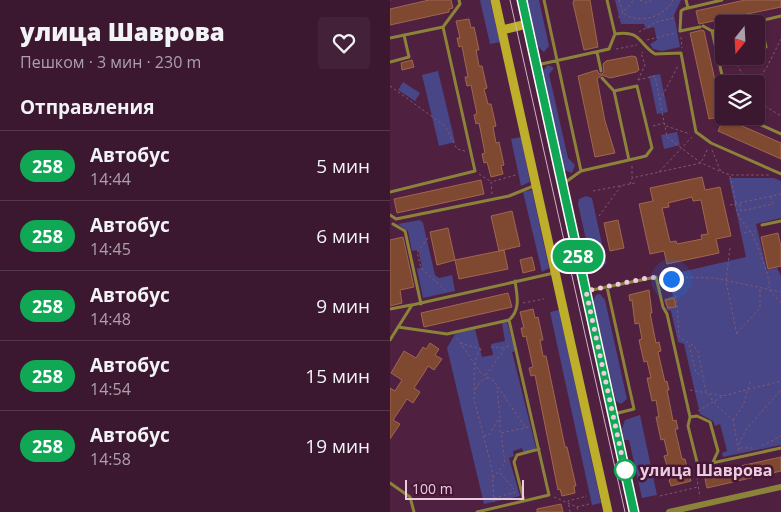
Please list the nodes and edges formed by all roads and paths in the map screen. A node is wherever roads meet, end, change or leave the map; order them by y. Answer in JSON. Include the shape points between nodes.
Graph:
{"nodes":[{"id":1,"x":459,"y":0,"type":"edge"},
{"id":2,"x":495,"y":0,"type":"edge"},
{"id":3,"x":522,"y":0,"type":"edge"},
{"id":4,"x":544,"y":0,"type":"edge"},
{"id":5,"x":607,"y":0,"type":"edge"},
{"id":6,"x":619,"y":0,"type":"edge"},
{"id":7,"x":634,"y":0,"type":"edge"},
{"id":8,"x":640,"y":0,"type":"edge"},
{"id":9,"x":653,"y":0,"type":"edge"},
{"id":10,"x":674,"y":0,"type":"edge"},
{"id":11,"x":686,"y":0,"type":"edge"},
{"id":12,"x":722,"y":0,"type":"edge"},
{"id":13,"x":688,"y":8,"type":"junction"},
{"id":14,"x":622,"y":13,"type":"junction"},
{"id":15,"x":680,"y":16,"type":"junction"},
{"id":16,"x":781,"y":16,"type":"edge"},
{"id":17,"x":612,"y":19,"type":"junction"},
{"id":18,"x":765,"y":20,"type":"edge"},
{"id":19,"x":527,"y":24,"type":"junction"},
{"id":20,"x":443,"y":27,"type":"junction"},
{"id":21,"x":502,"y":30,"type":"junction"},
{"id":22,"x":715,"y":30,"type":"edge"},
{"id":23,"x":680,"y":31,"type":"junction"},
{"id":24,"x":712,"y":31,"type":"junction"},
{"id":25,"x":615,"y":34,"type":"junction"},
{"id":26,"x":404,"y":35,"type":"junction"},
{"id":27,"x":636,"y":36,"type":"junction"},
{"id":28,"x":390,"y":38,"type":"edge"},
{"id":29,"x":781,"y":39,"type":"edge"},
{"id":30,"x":715,"y":44,"type":"edge"},
{"id":31,"x":650,"y":50,"type":"junction"},
{"id":32,"x":597,"y":52,"type":"junction"},
{"id":33,"x":681,"y":53,"type":"junction"},
{"id":34,"x":557,"y":61,"type":"junction"},
{"id":35,"x":390,"y":62,"type":"edge"},
{"id":36,"x":536,"y":65,"type":"junction"},
{"id":37,"x":601,"y":71,"type":"dead end"},
{"id":38,"x":762,"y":75,"type":"edge"},
{"id":39,"x":602,"y":78,"type":"dead end"},
{"id":40,"x":638,"y":80,"type":"junction"},
{"id":41,"x":390,"y":86,"type":"edge"},
{"id":42,"x":637,"y":86,"type":"junction"},
{"id":43,"x":614,"y":91,"type":"junction"},
{"id":44,"x":660,"y":101,"type":"junction"},
{"id":45,"x":765,"y":106,"type":"edge"},
{"id":46,"x":781,"y":116,"type":"edge"},
{"id":47,"x":665,"y":124,"type":"junction"},
{"id":48,"x":762,"y":125,"type":"edge"},
{"id":49,"x":647,"y":127,"type":"junction"},
{"id":50,"x":696,"y":132,"type":"junction"},
{"id":51,"x":781,"y":134,"type":"edge"},
{"id":52,"x":693,"y":136,"type":"junction"},
{"id":53,"x":682,"y":149,"type":"junction"},
{"id":54,"x":471,"y":153,"type":"junction"},
{"id":55,"x":629,"y":160,"type":"junction"},
{"id":56,"x":701,"y":163,"type":"junction"},
{"id":57,"x":475,"y":171,"type":"junction"},
{"id":58,"x":581,"y":171,"type":"junction"},
{"id":59,"x":659,"y":172,"type":"junction"},
{"id":60,"x":722,"y":172,"type":"junction"},
{"id":61,"x":776,"y":172,"type":"junction"},
{"id":62,"x":781,"y":174,"type":"edge"},
{"id":63,"x":516,"y":175,"type":"dead end"},
{"id":64,"x":730,"y":175,"type":"junction"},
{"id":65,"x":632,"y":178,"type":"junction"},
{"id":66,"x":491,"y":182,"type":"junction"},
{"id":67,"x":635,"y":183,"type":"dead end"},
{"id":68,"x":562,"y":184,"type":"junction"},
{"id":69,"x":630,"y":184,"type":"junction"},
{"id":70,"x":536,"y":185,"type":"junction"},
{"id":71,"x":622,"y":185,"type":"junction"},
{"id":72,"x":593,"y":191,"type":"dead end"},
{"id":73,"x":390,"y":192,"type":"edge"},
{"id":74,"x":781,"y":194,"type":"edge"},
{"id":75,"x":771,"y":196,"type":"junction"},
{"id":76,"x":493,"y":200,"type":"junction"},
{"id":77,"x":740,"y":203,"type":"junction"},
{"id":78,"x":736,"y":204,"type":"junction"},
{"id":79,"x":730,"y":205,"type":"dead end"},
{"id":80,"x":390,"y":215,"type":"edge"},
{"id":81,"x":599,"y":216,"type":"dead end"},
{"id":82,"x":781,"y":221,"type":"edge"},
{"id":83,"x":393,"y":224,"type":"dead end"},
{"id":84,"x":762,"y":225,"type":"dead end"},
{"id":85,"x":751,"y":231,"type":"junction"},
{"id":86,"x":755,"y":231,"type":"dead end"},
{"id":87,"x":744,"y":232,"type":"dead end"},
{"id":88,"x":428,"y":238,"type":"dead end"},
{"id":89,"x":730,"y":248,"type":"dead end"},
{"id":90,"x":555,"y":273,"type":"junction"},
{"id":91,"x":671,"y":276,"type":"junction"},
{"id":92,"x":656,"y":277,"type":"junction"},
{"id":93,"x":726,"y":280,"type":"junction"},
{"id":94,"x":515,"y":281,"type":"junction"},
{"id":95,"x":607,"y":287,"type":"junction"},
{"id":96,"x":760,"y":288,"type":"junction"},
{"id":97,"x":768,"y":289,"type":"junction"},
{"id":98,"x":586,"y":291,"type":"junction"},
{"id":99,"x":781,"y":292,"type":"edge"},
{"id":100,"x":452,"y":296,"type":"junction"},
{"id":101,"x":544,"y":299,"type":"dead end"},
{"id":102,"x":781,"y":303,"type":"edge"},
{"id":103,"x":421,"y":304,"type":"junction"},
{"id":104,"x":517,"y":304,"type":"junction"},
{"id":105,"x":412,"y":305,"type":"junction"},
{"id":106,"x":390,"y":310,"type":"edge"},
{"id":107,"x":509,"y":320,"type":"junction"},
{"id":108,"x":398,"y":327,"type":"junction"},
{"id":109,"x":452,"y":335,"type":"junction"},
{"id":110,"x":390,"y":340,"type":"edge"},
{"id":111,"x":460,"y":342,"type":"junction"},
{"id":112,"x":688,"y":344,"type":"junction"},
{"id":113,"x":515,"y":345,"type":"junction"},
{"id":114,"x":490,"y":347,"type":"dead end"},
{"id":115,"x":505,"y":348,"type":"junction"},
{"id":116,"x":475,"y":366,"type":"junction"},
{"id":117,"x":702,"y":375,"type":"junction"},
{"id":118,"x":486,"y":377,"type":"junction"},
{"id":119,"x":750,"y":380,"type":"dead end"},
{"id":120,"x":781,"y":382,"type":"edge"},
{"id":121,"x":497,"y":386,"type":"junction"},
{"id":122,"x":749,"y":389,"type":"junction"},
{"id":123,"x":474,"y":390,"type":"junction"},
{"id":124,"x":781,"y":390,"type":"edge"},
{"id":125,"x":684,"y":391,"type":"junction"},
{"id":126,"x":706,"y":392,"type":"junction"},
{"id":127,"x":723,"y":396,"type":"junction"},
{"id":128,"x":714,"y":401,"type":"junction"},
{"id":129,"x":613,"y":414,"type":"junction"},
{"id":130,"x":689,"y":415,"type":"junction"},
{"id":131,"x":500,"y":418,"type":"junction"},
{"id":132,"x":733,"y":420,"type":"junction"},
{"id":133,"x":530,"y":426,"type":"dead end"},
{"id":134,"x":525,"y":428,"type":"junction"},
{"id":135,"x":501,"y":433,"type":"junction"},
{"id":136,"x":484,"y":436,"type":"junction"},
{"id":137,"x":781,"y":436,"type":"edge"},
{"id":138,"x":739,"y":445,"type":"junction"},
{"id":139,"x":739,"y":448,"type":"junction"},
{"id":140,"x":781,"y":448,"type":"edge"},
{"id":141,"x":539,"y":449,"type":"junction"},
{"id":142,"x":740,"y":457,"type":"junction"},
{"id":143,"x":713,"y":463,"type":"junction"},
{"id":144,"x":698,"y":466,"type":"junction"},
{"id":145,"x":499,"y":472,"type":"junction"},
{"id":146,"x":493,"y":479,"type":"junction"},
{"id":147,"x":390,"y":483,"type":"edge"},
{"id":148,"x":698,"y":487,"type":"junction"},
{"id":149,"x":781,"y":487,"type":"edge"},
{"id":150,"x":549,"y":495,"type":"junction"},
{"id":151,"x":587,"y":496,"type":"dead end"},
{"id":152,"x":660,"y":496,"type":"dead end"},
{"id":153,"x":494,"y":498,"type":"junction"},
{"id":154,"x":700,"y":498,"type":"dead end"},
{"id":155,"x":524,"y":501,"type":"junction"},
{"id":156,"x":568,"y":501,"type":"junction"},
{"id":157,"x":589,"y":504,"type":"dead end"},
{"id":158,"x":493,"y":506,"type":"dead end"},
{"id":159,"x":577,"y":507,"type":"junction"},
{"id":160,"x":414,"y":512,"type":"edge"},
{"id":161,"x":477,"y":512,"type":"edge"},
{"id":162,"x":570,"y":512,"type":"edge"},
{"id":163,"x":578,"y":512,"type":"edge"},
{"id":164,"x":608,"y":512,"type":"edge"},
{"id":165,"x":634,"y":512,"type":"edge"},
{"id":166,"x":669,"y":512,"type":"edge"}],
"edges":[{"from":1,"to":20,"type":"lane","via":[[460,4]]},
{"from":2,"to":21,"type":"street"},
{"from":3,"to":19,"type":"street"},
{"from":4,"to":34,"type":"lane"},
{"from":5,"to":17,"type":"lane"},
{"from":6,"to":14,"type":"path"},
{"from":7,"to":14,"type":"path"},
{"from":8,"to":9,"type":"path","via":[[647,3]]},
{"from":10,"to":14,"type":"path","via":[[661,13],[643,19]]},
{"from":11,"to":13,"type":"lane"},
{"from":12,"to":13,"type":"lane"},
{"from":13,"to":15,"type":"lane","via":[[681,11]]},
{"from":14,"to":17,"type":"path"},
{"from":15,"to":23,"type":"lane"},
{"from":15,"to":27,"type":"path","via":[[656,22]]},
{"from":16,"to":18,"type":"lane"},
{"from":17,"to":25,"type":"lane"},
{"from":19,"to":21,"type":"street"},
{"from":19,"to":36,"type":"street"},
{"from":20,"to":26,"type":"lane"},
{"from":20,"to":54,"type":"lane"},
{"from":21,"to":70,"type":"street"},
{"from":22,"to":24,"type":"lane"},
{"from":23,"to":24,"type":"lane","via":[[701,26]]},
{"from":23,"to":33,"type":"path"},
{"from":24,"to":30,"type":"lane"},
{"from":25,"to":27,"type":"lane"},
{"from":25,"to":32,"type":"lane","via":[[609,49]]},
{"from":26,"to":28,"type":"lane"},
{"from":26,"to":35,"type":"lane","via":[[409,57]]},
{"from":27,"to":31,"type":"lane"},
{"from":29,"to":38,"type":"path"},
{"from":31,"to":33,"type":"lane","via":[[661,55]]},
{"from":31,"to":40,"type":"path","via":[[642,53],[645,65]]},
{"from":32,"to":34,"type":"lane"},
{"from":32,"to":37,"type":"lane"},
{"from":33,"to":44,"type":"path"},
{"from":33,"to":50,"type":"lane"},
{"from":34,"to":36,"type":"lane"},
{"from":34,"to":58,"type":"lane"},
{"from":36,"to":68,"type":"street"},
{"from":39,"to":43,"type":"lane"},
{"from":40,"to":42,"type":"path"},
{"from":40,"to":44,"type":"path","via":[[655,76]]},
{"from":41,"to":54,"type":"path","via":[[445,126],[457,149]]},
{"from":42,"to":43,"type":"lane"},
{"from":42,"to":49,"type":"lane"},
{"from":43,"to":55,"type":"lane"},
{"from":44,"to":47,"type":"path"},
{"from":45,"to":46,"type":"path"},
{"from":47,"to":49,"type":"path"},
{"from":47,"to":52,"type":"path"},
{"from":47,"to":53,"type":"path","via":[[667,137]]},
{"from":48,"to":51,"type":"lane"},
{"from":49,"to":55,"type":"lane","via":[[652,148],[646,156]]},
{"from":50,"to":52,"type":"path"},
{"from":50,"to":61,"type":"lane","via":[[711,143]]},
{"from":52,"to":53,"type":"path"},
{"from":53,"to":56,"type":"path"},
{"from":53,"to":59,"type":"path"},
{"from":54,"to":57,"type":"lane"},
{"from":55,"to":58,"type":"lane"},
{"from":55,"to":65,"type":"path"},
{"from":56,"to":59,"type":"path"},
{"from":56,"to":60,"type":"path"},
{"from":56,"to":60,"type":"path","via":[[710,145]]},
{"from":57,"to":66,"type":"path"},
{"from":57,"to":73,"type":"lane"},
{"from":58,"to":68,"type":"lane"},
{"from":59,"to":65,"type":"path"},
{"from":60,"to":64,"type":"path"},
{"from":61,"to":62,"type":"lane"},
{"from":61,"to":64,"type":"path","via":[[771,176]]},
{"from":63,"to":66,"type":"path"},
{"from":64,"to":78,"type":"path"},
{"from":65,"to":69,"type":"path"},
{"from":66,"to":76,"type":"path"},
{"from":67,"to":69,"type":"path"},
{"from":68,"to":98,"type":"street"},
{"from":69,"to":71,"type":"path"},
{"from":70,"to":76,"type":"lane"},
{"from":70,"to":90,"type":"street"},
{"from":71,"to":72,"type":"path"},
{"from":71,"to":81,"type":"path"},
{"from":74,"to":75,"type":"path"},
{"from":75,"to":77,"type":"path"},
{"from":75,"to":77,"type":"path","via":[[773,204],[757,208],[741,211]]},
{"from":76,"to":80,"type":"lane","via":[[396,220]]},
{"from":77,"to":78,"type":"path"},
{"from":78,"to":79,"type":"path"},
{"from":78,"to":85,"type":"path","via":[[741,222]]},
{"from":82,"to":84,"type":"lane"},
{"from":83,"to":103,"type":"lane","via":[[405,231]]},
{"from":85,"to":86,"type":"path"},
{"from":85,"to":87,"type":"path"},
{"from":85,"to":97,"type":"path","via":[[771,285]]},
{"from":88,"to":100,"type":"path","via":[[417,252],[421,268]]},
{"from":89,"to":93,"type":"path"},
{"from":90,"to":94,"type":"lane"},
{"from":90,"to":164,"type":"street"},
{"from":91,"to":92,"type":"path"},
{"from":91,"to":93,"type":"path"},
{"from":91,"to":112,"type":"path","via":[[677,303],[678,334]]},
{"from":92,"to":95,"type":"lane"},
{"from":92,"to":125,"type":"lane"},
{"from":93,"to":96,"type":"path"},
{"from":93,"to":96,"type":"path","via":[[737,334],[760,308]]},
{"from":94,"to":100,"type":"lane"},
{"from":94,"to":104,"type":"lane"},
{"from":95,"to":98,"type":"lane"},
{"from":95,"to":129,"type":"lane","via":[[634,409]]},
{"from":96,"to":97,"type":"path"},
{"from":97,"to":99,"type":"path"},
{"from":97,"to":102,"type":"path"},
{"from":98,"to":129,"type":"street"},
{"from":100,"to":103,"type":"lane"},
{"from":101,"to":104,"type":"path"},
{"from":103,"to":105,"type":"lane"},
{"from":104,"to":107,"type":"lane","via":[[514,316]]},
{"from":105,"to":106,"type":"lane"},
{"from":105,"to":108,"type":"lane"},
{"from":107,"to":109,"type":"lane"},
{"from":107,"to":113,"type":"lane"},
{"from":108,"to":109,"type":"lane"},
{"from":108,"to":110,"type":"lane"},
{"from":109,"to":111,"type":"path"},
{"from":111,"to":116,"type":"path"},
{"from":111,"to":116,"type":"path","via":[[482,349]]},
{"from":112,"to":117,"type":"path","via":[[696,372]]},
{"from":112,"to":117,"type":"path","via":[[694,346],[699,355]]},
{"from":113,"to":115,"type":"path"},
{"from":113,"to":141,"type":"lane"},
{"from":114,"to":115,"type":"path"},
{"from":115,"to":118,"type":"path"},
{"from":116,"to":118,"type":"path"},
{"from":116,"to":123,"type":"path"},
{"from":117,"to":126,"type":"path"},
{"from":118,"to":121,"type":"path"},
{"from":118,"to":123,"type":"path"},
{"from":119,"to":122,"type":"path"},
{"from":120,"to":122,"type":"path"},
{"from":121,"to":131,"type":"path"},
{"from":121,"to":134,"type":"path"},
{"from":122,"to":127,"type":"path"},
{"from":122,"to":132,"type":"path"},
{"from":123,"to":136,"type":"path"},
{"from":124,"to":138,"type":"path","via":[[747,428]]},
{"from":125,"to":126,"type":"path"},
{"from":125,"to":130,"type":"lane"},
{"from":126,"to":127,"type":"path"},
{"from":126,"to":128,"type":"path"},
{"from":127,"to":128,"type":"path"},
{"from":128,"to":130,"type":"path"},
{"from":128,"to":132,"type":"path"},
{"from":129,"to":165,"type":"street"},
{"from":130,"to":143,"type":"lane","via":[[710,422],[718,451]]},
{"from":130,"to":144,"type":"lane","via":[[688,426]]},
{"from":131,"to":135,"type":"path"},
{"from":131,"to":136,"type":"path","via":[[491,432]]},
{"from":132,"to":138,"type":"path"},
{"from":133,"to":134,"type":"path"},
{"from":134,"to":135,"type":"path"},
{"from":135,"to":145,"type":"path","via":[[505,463]]},
{"from":136,"to":146,"type":"path"},
{"from":137,"to":139,"type":"path","via":[[760,447]]},
{"from":138,"to":139,"type":"path"},
{"from":139,"to":142,"type":"path"},
{"from":140,"to":142,"type":"lane"},
{"from":141,"to":150,"type":"lane"},
{"from":141,"to":155,"type":"lane","via":[[517,455],[514,462]]},
{"from":142,"to":143,"type":"lane"},
{"from":143,"to":144,"type":"lane"},
{"from":144,"to":148,"type":"path","via":[[695,474]]},
{"from":145,"to":146,"type":"path"},
{"from":145,"to":153,"type":"path","via":[[517,492]]},
{"from":146,"to":153,"type":"path"},
{"from":147,"to":160,"type":"lane","via":[[410,497]]},
{"from":148,"to":152,"type":"path"},
{"from":148,"to":154,"type":"path"},
{"from":149,"to":166,"type":"street"},
{"from":150,"to":155,"type":"lane"},
{"from":150,"to":156,"type":"path"},
{"from":151,"to":156,"type":"path"},
{"from":153,"to":158,"type":"path"},
{"from":155,"to":161,"type":"lane"},
{"from":156,"to":159,"type":"path"},
{"from":156,"to":162,"type":"path"},
{"from":157,"to":159,"type":"path"},
{"from":159,"to":163,"type":"path"}]}
